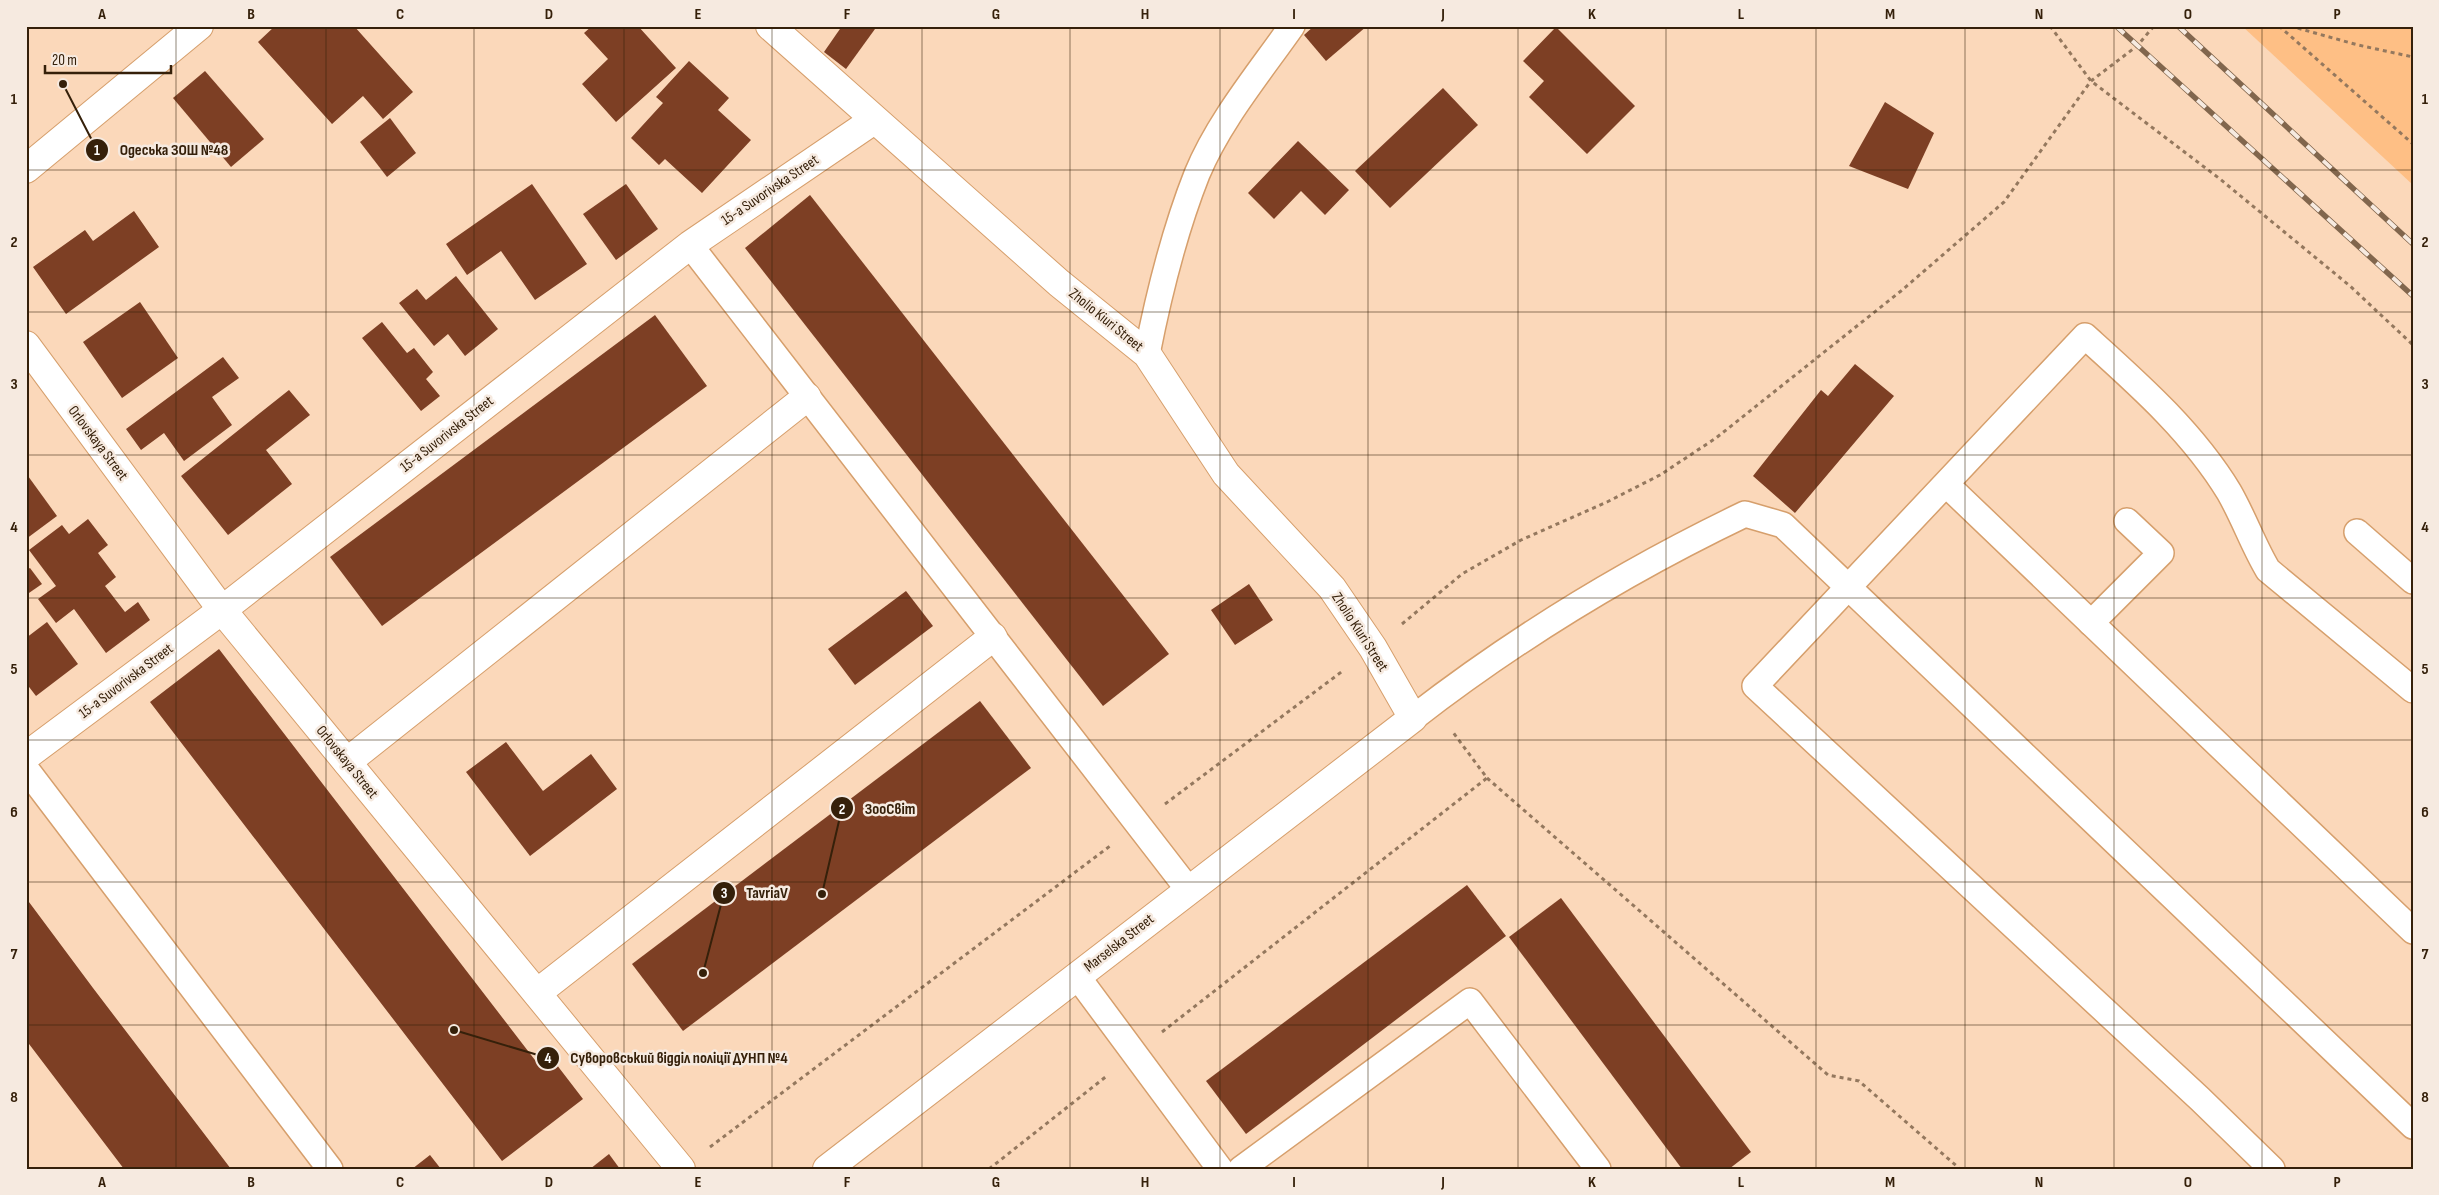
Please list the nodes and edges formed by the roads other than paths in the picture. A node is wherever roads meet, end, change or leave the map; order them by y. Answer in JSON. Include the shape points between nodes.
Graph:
{"nodes":[{"id":1,"x":199,"y":26,"type":"edge"},
{"id":2,"x":770,"y":26,"type":"edge"},
{"id":3,"x":1292,"y":26,"type":"edge"},
{"id":4,"x":874,"y":120,"type":"junction"},
{"id":5,"x":26,"y":169,"type":"edge"},
{"id":6,"x":690,"y":245,"type":"junction"},
{"id":7,"x":26,"y":346,"type":"edge"},
{"id":8,"x":1147,"y":354,"type":"junction"},
{"id":9,"x":808,"y":397,"type":"junction"},
{"id":10,"x":1947,"y":485,"type":"junction"},
{"id":11,"x":2127,"y":521,"type":"dead end"},
{"id":12,"x":2357,"y":532,"type":"dead end"},
{"id":13,"x":2413,"y":581,"type":"edge"},
{"id":14,"x":1849,"y":586,"type":"junction"},
{"id":15,"x":222,"y":610,"type":"junction"},
{"id":16,"x":2091,"y":623,"type":"junction"},
{"id":17,"x":993,"y":637,"type":"junction"},
{"id":18,"x":2413,"y":690,"type":"edge"},
{"id":19,"x":1422,"y":711,"type":"junction"},
{"id":20,"x":26,"y":756,"type":"edge"},
{"id":21,"x":347,"y":762,"type":"junction"},
{"id":22,"x":26,"y":769,"type":"edge"},
{"id":23,"x":1188,"y":889,"type":"junction"},
{"id":24,"x":2413,"y":931,"type":"edge"},
{"id":25,"x":1077,"y":976,"type":"junction"},
{"id":26,"x":537,"y":993,"type":"junction"},
{"id":27,"x":2413,"y":1126,"type":"edge"},
{"id":28,"x":330,"y":1169,"type":"edge"},
{"id":29,"x":681,"y":1169,"type":"edge"},
{"id":30,"x":827,"y":1169,"type":"edge"},
{"id":31,"x":1220,"y":1169,"type":"edge"},
{"id":32,"x":1241,"y":1169,"type":"edge"},
{"id":33,"x":1598,"y":1169,"type":"edge"},
{"id":34,"x":2272,"y":1169,"type":"edge"}],
"edges":[{"from":1,"to":5,"type":"street"},
{"from":2,"to":4,"type":"street","name":"Zholio Kiuri Street"},
{"from":3,"to":8,"type":"lane","via":[[1222,128],[1198,173],[1161,282]]},
{"from":4,"to":6,"type":"street","name":"15-a Suvorivska Street"},
{"from":4,"to":8,"type":"street","name":"Zholio Kiuri Street","via":[[1059,283]]},
{"from":6,"to":9,"type":"lane"},
{"from":6,"to":15,"type":"street","name":"15-a Suvorivska Street"},
{"from":7,"to":15,"type":"street","name":"Orlovskaya Street"},
{"from":8,"to":19,"type":"street","name":"Zholio Kiuri Street","via":[[1226,474],[1332,588]]},
{"from":9,"to":17,"type":"lane"},
{"from":9,"to":21,"type":"street"},
{"from":10,"to":14,"type":"lane"},
{"from":10,"to":16,"type":"lane"},
{"from":10,"to":18,"type":"lane","via":[[2085,336],[2146,391],[2193,442],[2228,491],[2268,570]]},
{"from":11,"to":16,"type":"lane","via":[[2161,553]]},
{"from":12,"to":13,"type":"lane"},
{"from":14,"to":19,"type":"lane","via":[[1783,525],[1745,514],[1671,549],[1562,614]]},
{"from":14,"to":27,"type":"lane"},
{"from":14,"to":34,"type":"lane","via":[[1755,686]]},
{"from":15,"to":20,"type":"street","name":"15-a Suvorivska Street"},
{"from":15,"to":21,"type":"street","name":"Orlovskaya Street"},
{"from":16,"to":24,"type":"lane"},
{"from":17,"to":23,"type":"lane"},
{"from":17,"to":26,"type":"street"},
{"from":19,"to":23,"type":"street","name":"Marselska Street"},
{"from":21,"to":26,"type":"street","name":"Orlovskaya Street"},
{"from":22,"to":28,"type":"lane"},
{"from":23,"to":25,"type":"street","name":"Marselska Street"},
{"from":25,"to":30,"type":"street","name":"Marselska Street"},
{"from":25,"to":31,"type":"lane"},
{"from":26,"to":29,"type":"street","name":"Orlovskaya Street"},
{"from":32,"to":33,"type":"lane","via":[[1470,1001]]}]}
